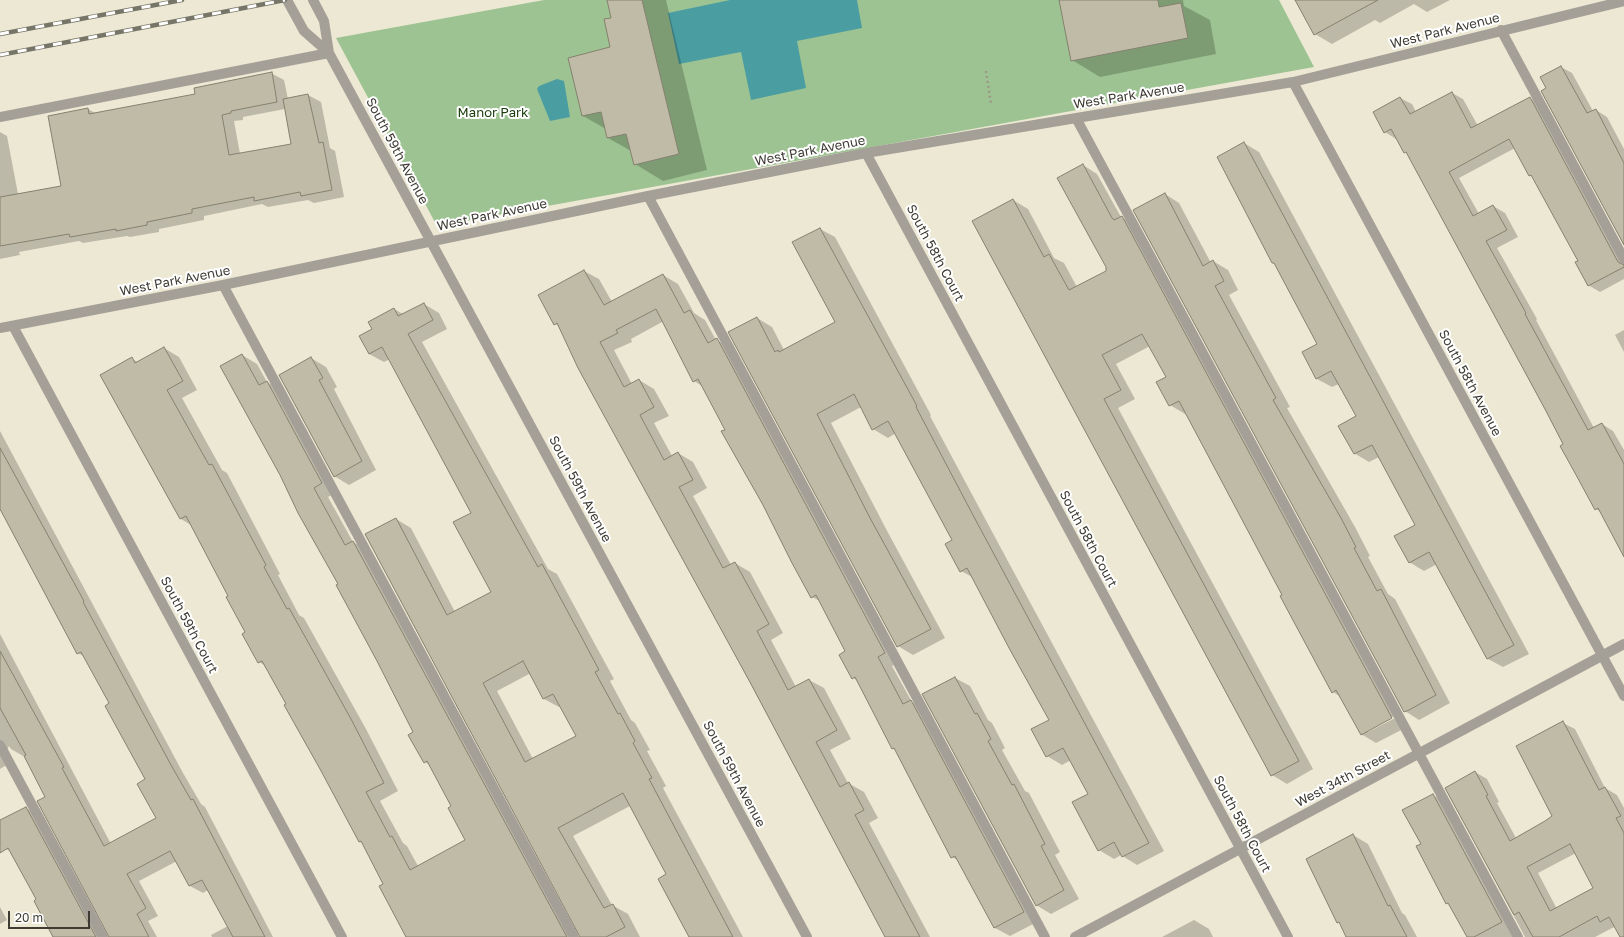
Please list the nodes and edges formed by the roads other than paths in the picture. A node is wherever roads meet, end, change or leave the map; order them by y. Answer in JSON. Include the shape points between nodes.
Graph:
{"nodes":[{"id":1,"x":287,"y":0,"type":"edge"},
{"id":2,"x":312,"y":0,"type":"edge"},
{"id":3,"x":1624,"y":0,"type":"edge"},
{"id":4,"x":1501,"y":30,"type":"junction"},
{"id":5,"x":329,"y":53,"type":"junction"},
{"id":6,"x":1293,"y":82,"type":"junction"},
{"id":7,"x":0,"y":117,"type":"edge"},
{"id":8,"x":1076,"y":118,"type":"junction"},
{"id":9,"x":866,"y":153,"type":"junction"},
{"id":10,"x":648,"y":196,"type":"junction"},
{"id":11,"x":432,"y":242,"type":"junction"},
{"id":12,"x":1624,"y":259,"type":"edge"},
{"id":13,"x":223,"y":285,"type":"junction"},
{"id":14,"x":13,"y":326,"type":"junction"},
{"id":15,"x":0,"y":328,"type":"edge"},
{"id":16,"x":1624,"y":644,"type":"edge"},
{"id":17,"x":1602,"y":655,"type":"junction"},
{"id":18,"x":1624,"y":696,"type":"edge"},
{"id":19,"x":0,"y":745,"type":"edge"},
{"id":20,"x":1419,"y":754,"type":"junction"},
{"id":21,"x":1240,"y":849,"type":"junction"},
{"id":22,"x":103,"y":937,"type":"edge"},
{"id":23,"x":342,"y":937,"type":"edge"},
{"id":24,"x":574,"y":937,"type":"edge"},
{"id":25,"x":808,"y":937,"type":"edge"},
{"id":26,"x":1045,"y":937,"type":"edge"},
{"id":27,"x":1075,"y":937,"type":"edge"},
{"id":28,"x":1288,"y":937,"type":"edge"},
{"id":29,"x":1518,"y":937,"type":"edge"}],
"edges":[{"from":1,"to":5,"type":"street","name":"South 59th Avenue","via":[[304,31]]},
{"from":2,"to":5,"type":"street","name":"South 59th Avenue","via":[[324,21]]},
{"from":3,"to":4,"type":"street","name":"West Park Avenue"},
{"from":4,"to":6,"type":"street","name":"West Park Avenue"},
{"from":4,"to":12,"type":"street"},
{"from":5,"to":7,"type":"street"},
{"from":5,"to":11,"type":"street","name":"South 59th Avenue"},
{"from":6,"to":8,"type":"street","name":"West Park Avenue"},
{"from":6,"to":17,"type":"street","name":"South 58th Avenue"},
{"from":8,"to":9,"type":"street","name":"West Park Avenue"},
{"from":8,"to":20,"type":"street"},
{"from":9,"to":10,"type":"street","name":"West Park Avenue"},
{"from":9,"to":21,"type":"street","name":"South 58th Court"},
{"from":10,"to":11,"type":"street","name":"West Park Avenue"},
{"from":10,"to":26,"type":"street"},
{"from":11,"to":13,"type":"street","name":"West Park Avenue"},
{"from":11,"to":25,"type":"street","name":"South 59th Avenue"},
{"from":13,"to":14,"type":"street","name":"West Park Avenue"},
{"from":13,"to":24,"type":"street"},
{"from":14,"to":15,"type":"street","name":"West Park Avenue"},
{"from":14,"to":23,"type":"street","name":"South 59th Court"},
{"from":16,"to":17,"type":"street","name":"West 34th Street"},
{"from":17,"to":18,"type":"street","name":"South 58th Avenue"},
{"from":17,"to":20,"type":"street","name":"West 34th Street"},
{"from":19,"to":22,"type":"street"},
{"from":20,"to":21,"type":"street","name":"West 34th Street"},
{"from":20,"to":29,"type":"street"},
{"from":21,"to":27,"type":"street","name":"West 34th Street"},
{"from":21,"to":28,"type":"street","name":"South 58th Court"}]}
